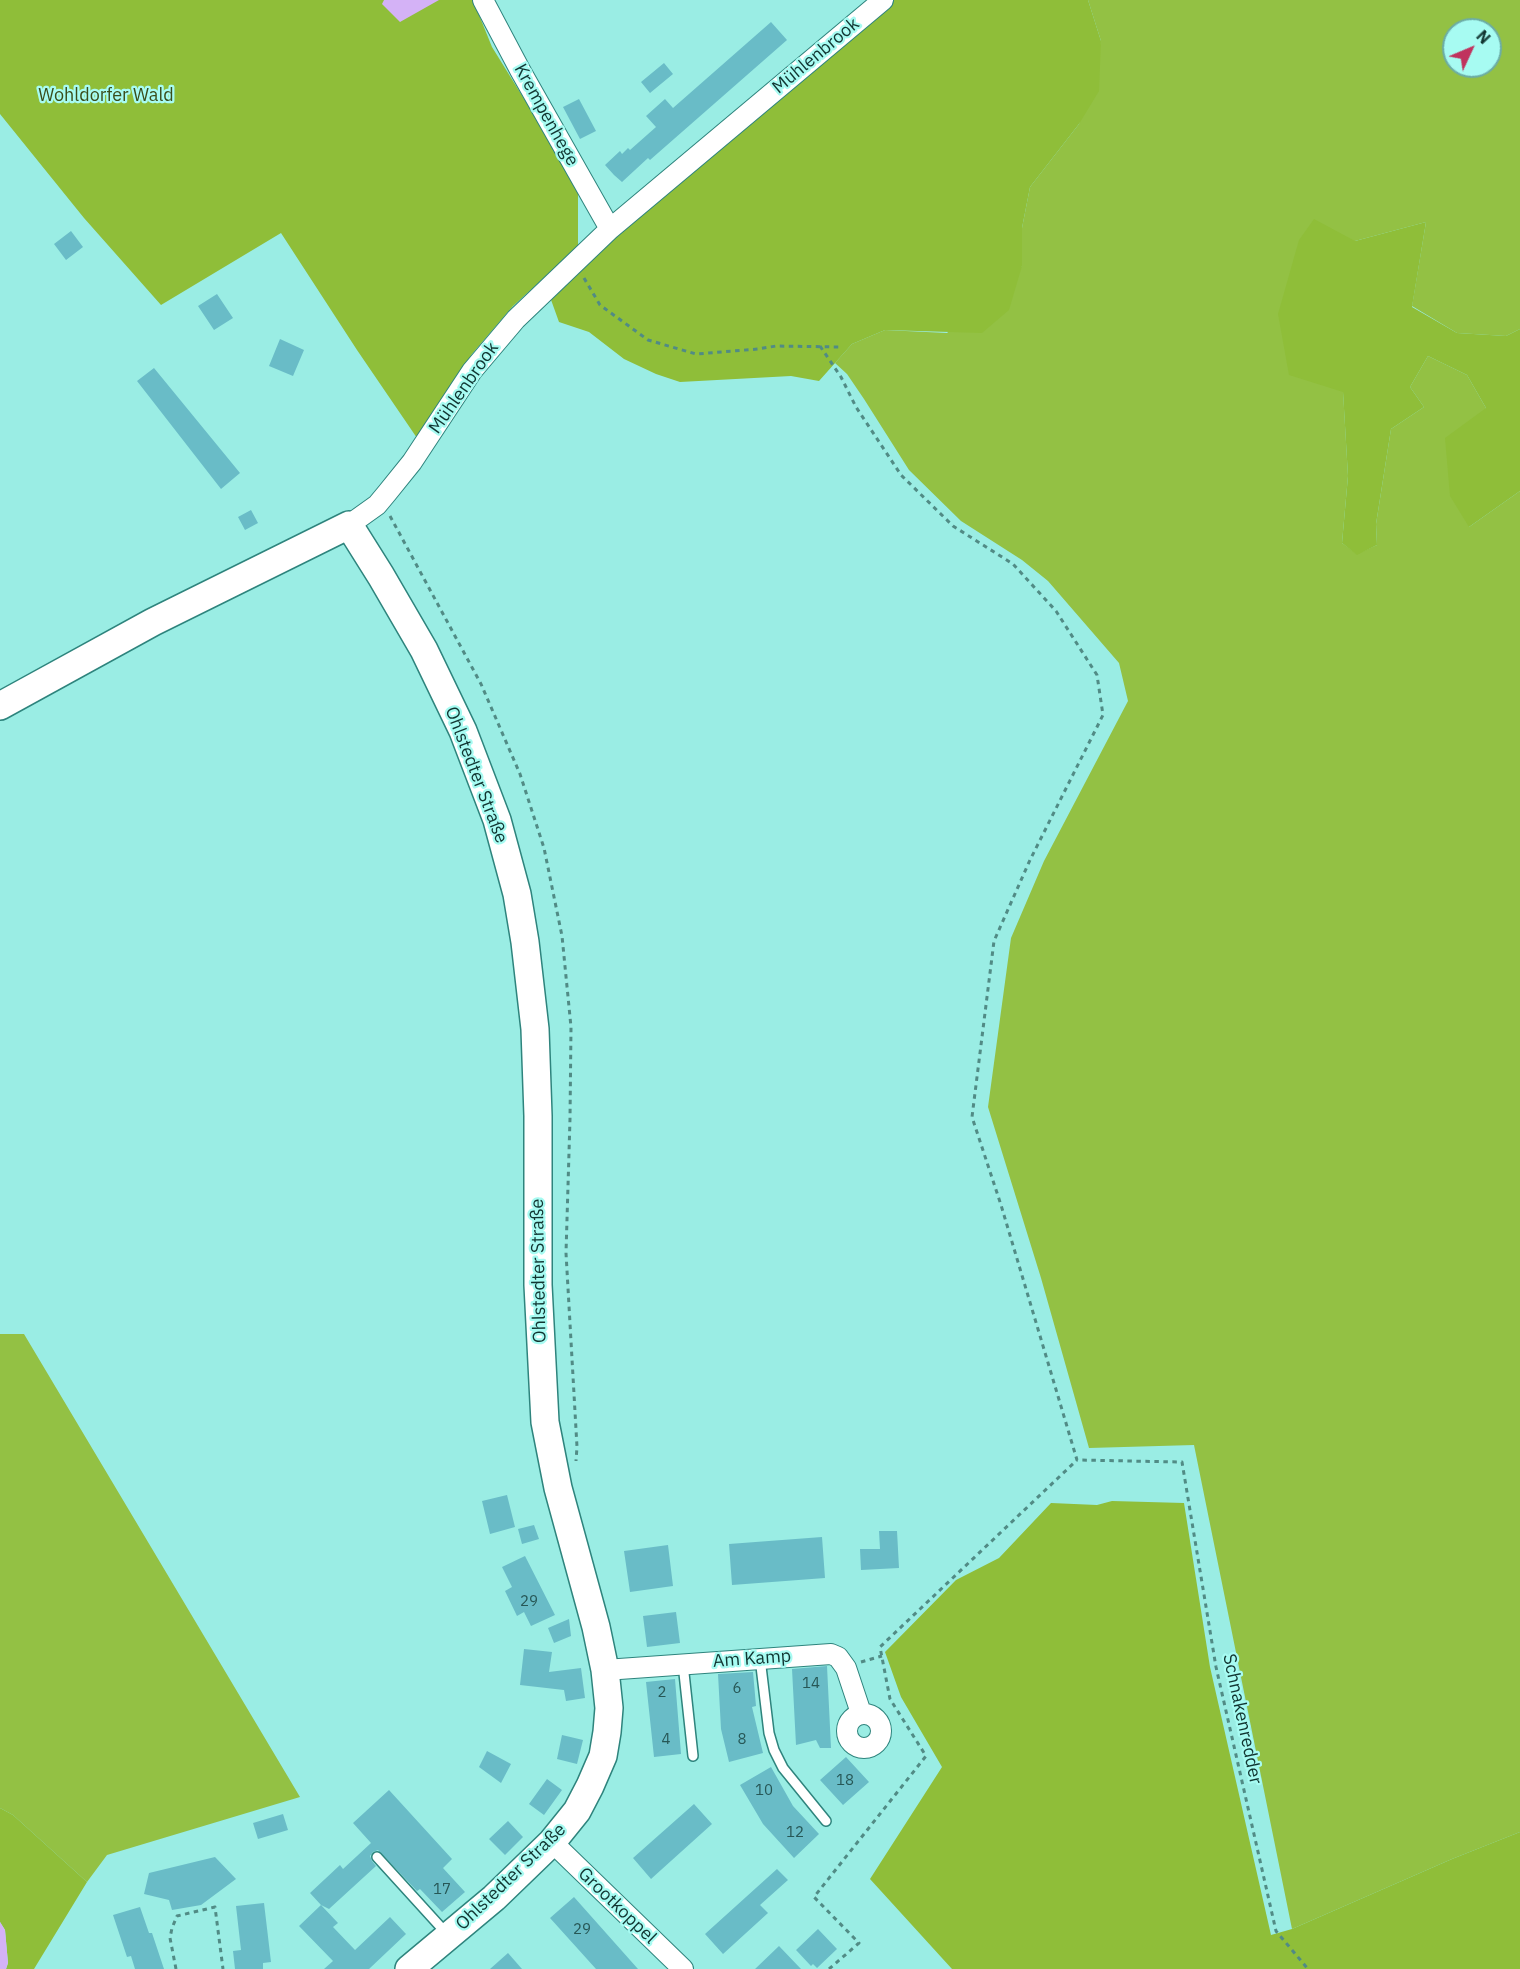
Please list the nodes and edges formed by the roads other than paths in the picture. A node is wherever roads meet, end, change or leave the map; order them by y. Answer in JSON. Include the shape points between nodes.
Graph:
{"nodes":[{"id":1,"x":483,"y":0,"type":"edge"},
{"id":2,"x":883,"y":0,"type":"edge"},
{"id":3,"x":610,"y":230,"type":"junction"},
{"id":4,"x":349,"y":525,"type":"junction"},
{"id":5,"x":0,"y":706,"type":"edge"},
{"id":6,"x":760,"y":1658,"type":"junction"},
{"id":7,"x":683,"y":1664,"type":"junction"},
{"id":8,"x":605,"y":1670,"type":"junction"},
{"id":9,"x":861,"y":1713,"type":"dead end"},
{"id":10,"x":693,"y":1756,"type":"dead end"},
{"id":11,"x":826,"y":1821,"type":"dead end"},
{"id":12,"x":552,"y":1842,"type":"junction"},
{"id":13,"x":377,"y":1857,"type":"dead end"},
{"id":14,"x":449,"y":1935,"type":"junction"},
{"id":15,"x":409,"y":1969,"type":"edge"},
{"id":16,"x":682,"y":1969,"type":"edge"}],
"edges":[{"from":1,"to":3,"type":"street","name":"Krempenhege"},
{"from":2,"to":3,"type":"street","name":"Mühlenbrook"},
{"from":3,"to":4,"type":"street","name":"Mühlenbrook","via":[[516,318],[472,371],[412,462],[377,505]]},
{"from":4,"to":5,"type":"street","name":"Mühlenbrook","via":[[153,622]]},
{"from":4,"to":8,"type":"street","name":"Ohlstedter Straße","via":[[424,650],[463,731],[497,820],[517,894],[535,1029],[538,1285],[545,1422]]},
{"from":6,"to":7,"type":"street","name":"Am Kamp"},
{"from":6,"to":9,"type":"street","name":"Am Kamp","via":[[831,1654],[838,1657],[846,1668]]},
{"from":6,"to":11,"type":"lane","via":[[774,1750],[783,1768]]},
{"from":7,"to":8,"type":"street","name":"Am Kamp"},
{"from":7,"to":10,"type":"lane"},
{"from":8,"to":12,"type":"street","name":"Ohlstedter Straße","via":[[609,1708],[603,1756],[577,1811]]},
{"from":12,"to":14,"type":"street","name":"Ohlstedter Straße"},
{"from":12,"to":16,"type":"street","name":"Grootkoppel"},
{"from":13,"to":14,"type":"lane"},
{"from":14,"to":15,"type":"street","name":"Ohlstedter Straße"}]}
